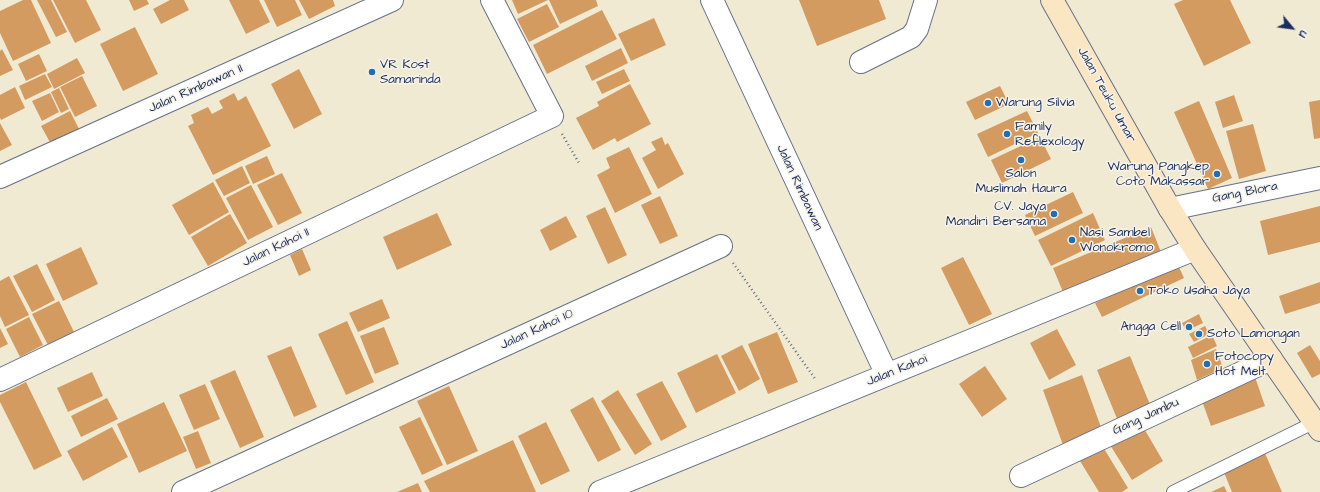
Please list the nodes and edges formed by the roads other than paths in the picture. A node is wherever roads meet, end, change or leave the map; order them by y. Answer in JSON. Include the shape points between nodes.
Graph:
{"nodes":[{"id":1,"x":392,"y":0,"type":"edge"},
{"id":2,"x":492,"y":0,"type":"edge"},
{"id":3,"x":712,"y":0,"type":"edge"},
{"id":4,"x":926,"y":0,"type":"edge"},
{"id":5,"x":1052,"y":0,"type":"edge"},
{"id":6,"x":860,"y":62,"type":"dead end"},
{"id":7,"x":0,"y":177,"type":"edge"},
{"id":8,"x":1320,"y":178,"type":"edge"},
{"id":9,"x":1170,"y":209,"type":"junction"},
{"id":10,"x":721,"y":246,"type":"road end"},
{"id":11,"x":1195,"y":250,"type":"junction"},
{"id":12,"x":1271,"y":359,"type":"junction"},
{"id":13,"x":886,"y":375,"type":"junction"},
{"id":14,"x":0,"y":380,"type":"edge"},
{"id":15,"x":1317,"y":426,"type":"edge"},
{"id":16,"x":1021,"y":476,"type":"dead end"},
{"id":17,"x":183,"y":492,"type":"edge"},
{"id":18,"x":600,"y":492,"type":"edge"},
{"id":19,"x":1173,"y":492,"type":"edge"}],
"edges":[{"from":1,"to":7,"type":"street","name":"Jalan Rimbawan II"},
{"from":2,"to":14,"type":"street","name":"Jalan Kahoi 11","via":[[552,116]]},
{"from":3,"to":13,"type":"street","name":"Jalan Rimbawan"},
{"from":4,"to":6,"type":"street","via":[[917,29],[910,37]]},
{"from":5,"to":9,"type":"main road","name":"Jalan Teuku Umar"},
{"from":8,"to":9,"type":"street","name":"Gang Blora"},
{"from":9,"to":11,"type":"main road","name":"Jalan Teuku Umar"},
{"from":10,"to":17,"type":"street","name":"Jalan Kahoi 10"},
{"from":11,"to":12,"type":"main road","name":"Jalan Teuku Umar"},
{"from":11,"to":13,"type":"street","name":"Jalan Kahoi"},
{"from":12,"to":15,"type":"main road","name":"Jalan Teuku Umar"},
{"from":12,"to":16,"type":"street","name":"Gang Jambu"},
{"from":13,"to":18,"type":"street","name":"Jalan Kahoi"},
{"from":15,"to":19,"type":"lane"}]}
